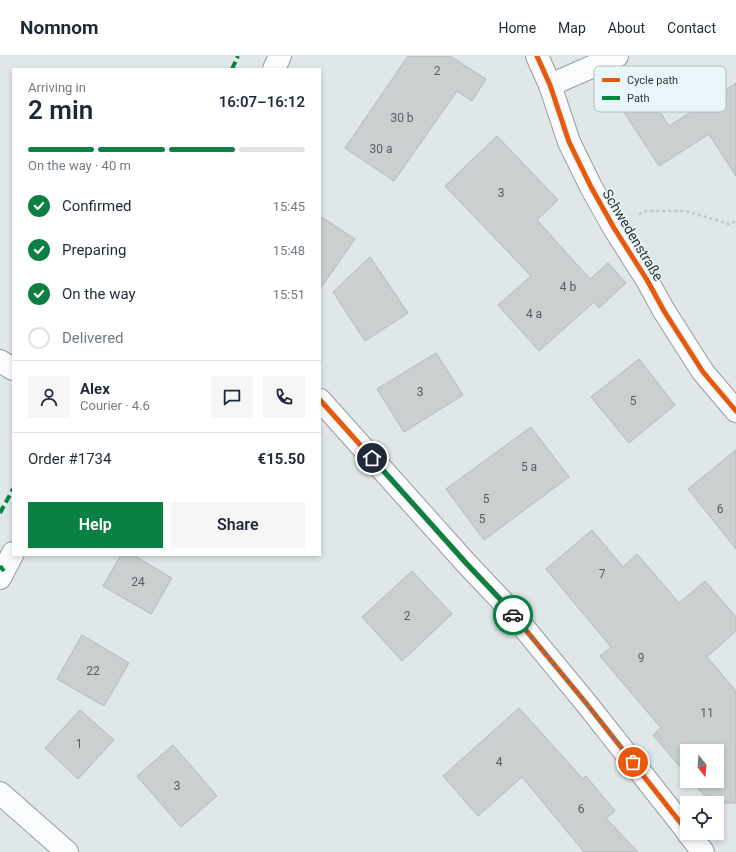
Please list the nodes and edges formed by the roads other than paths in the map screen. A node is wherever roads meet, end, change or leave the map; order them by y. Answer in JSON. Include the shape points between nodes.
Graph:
{"nodes":[{"id":1,"x":280,"y":56,"type":"edge"},
{"id":2,"x":537,"y":56,"type":"edge"},
{"id":3,"x":617,"y":56,"type":"edge"},
{"id":4,"x":274,"y":68,"type":"edge"},
{"id":5,"x":550,"y":85,"type":"junction"},
{"id":6,"x":0,"y":361,"type":"edge"},
{"id":7,"x":12,"y":368,"type":"edge"},
{"id":8,"x":321,"y":401,"type":"edge"},
{"id":9,"x":736,"y":411,"type":"edge"},
{"id":10,"x":12,"y":554,"type":"edge"},
{"id":11,"x":0,"y":578,"type":"edge"},
{"id":12,"x":0,"y":793,"type":"edge"},
{"id":13,"x":680,"y":822,"type":"edge"},
{"id":14,"x":694,"y":840,"type":"edge"},
{"id":15,"x":67,"y":852,"type":"edge"},
{"id":16,"x":703,"y":852,"type":"edge"}],
"edges":[{"from":1,"to":4,"type":"street"},
{"from":2,"to":5,"type":"street","name":"Schwedenstraße"},
{"from":3,"to":5,"type":"street"},
{"from":5,"to":9,"type":"street","name":"Schwedenstraße","via":[[569,142],[614,228],[703,372]]},
{"from":6,"to":7,"type":"street"},
{"from":8,"to":13,"type":"street","via":[[501,600]]},
{"from":10,"to":11,"type":"street"},
{"from":12,"to":15,"type":"street"},
{"from":14,"to":16,"type":"street"}]}
